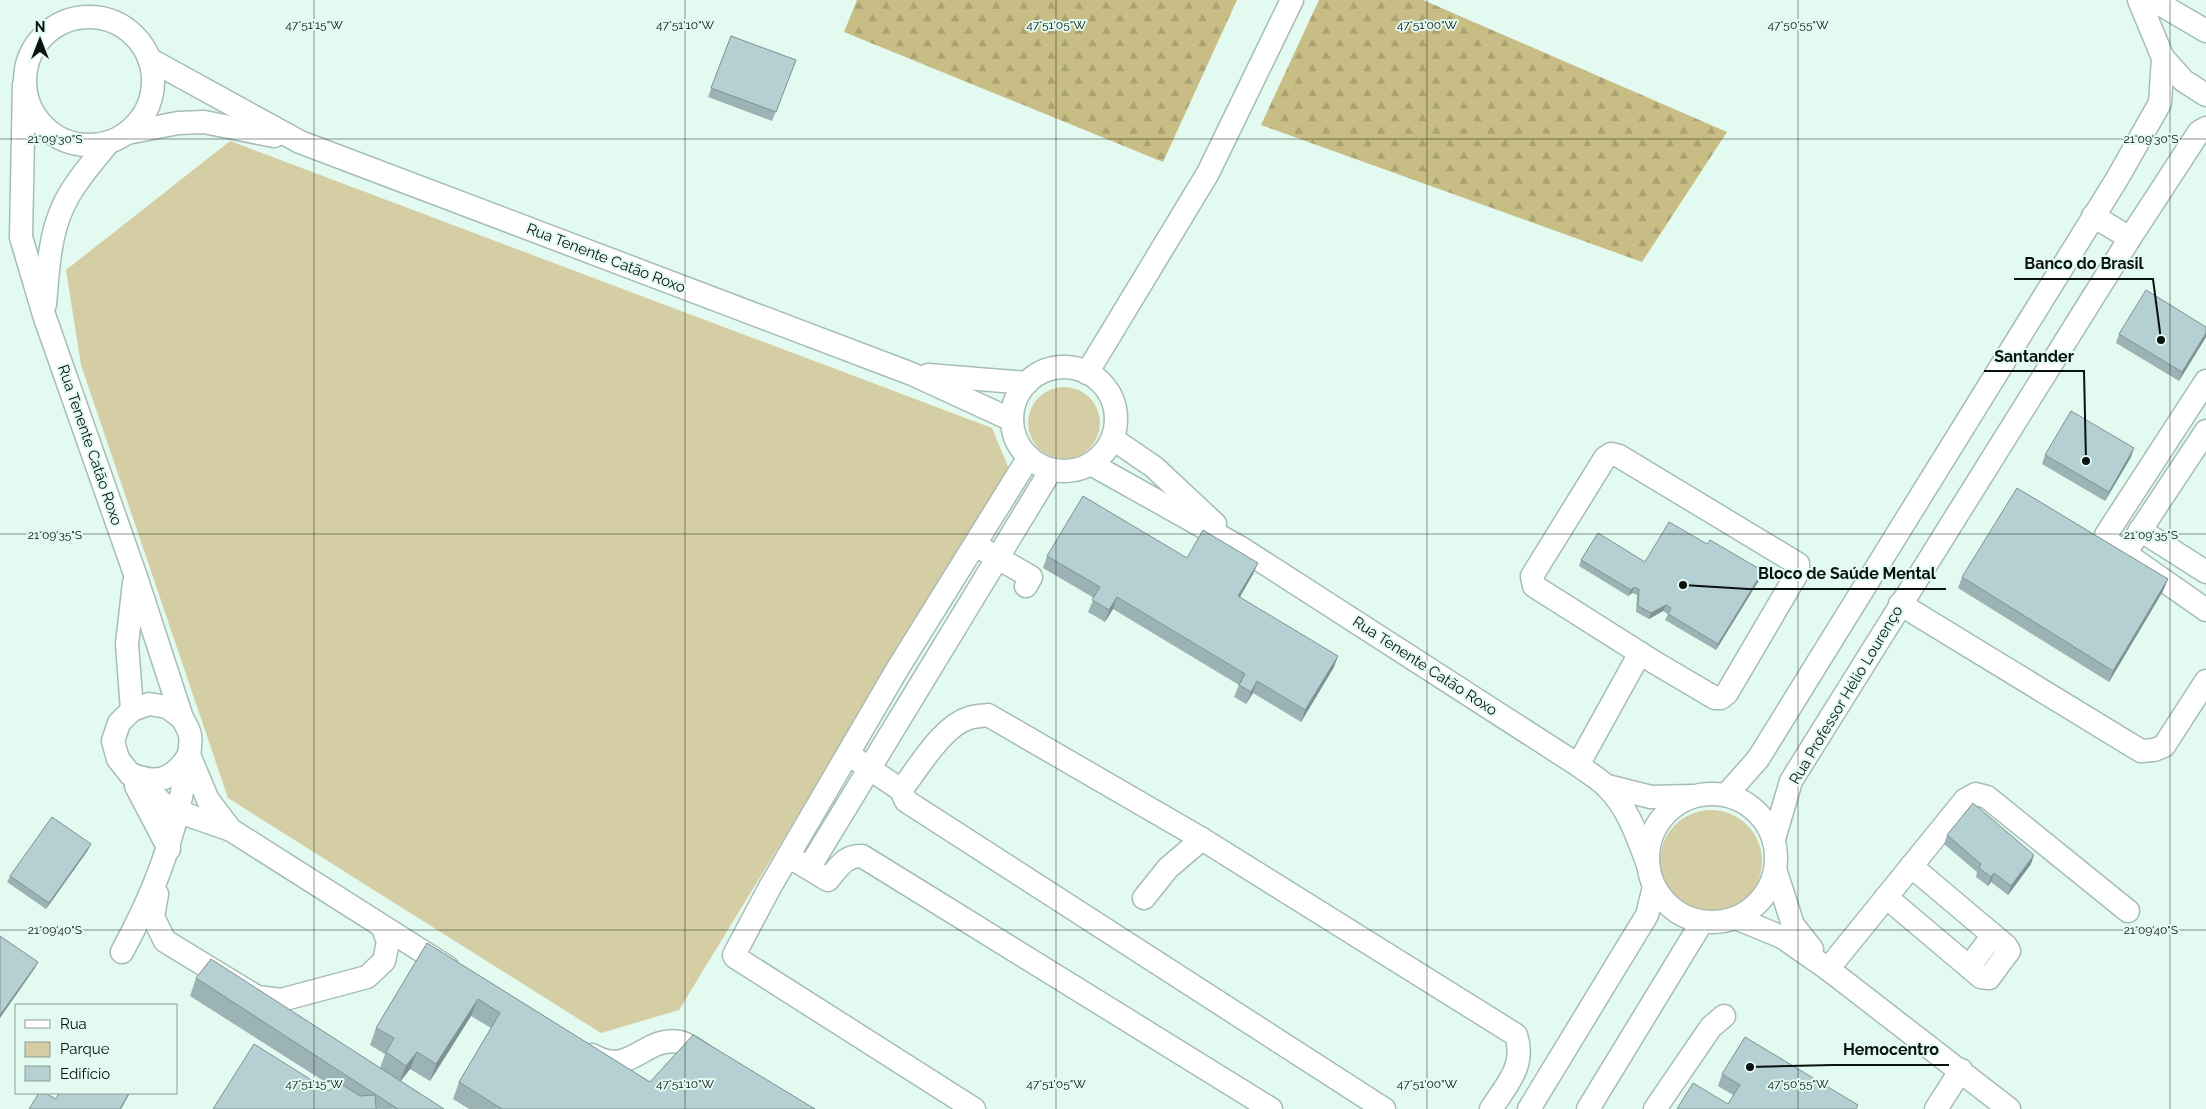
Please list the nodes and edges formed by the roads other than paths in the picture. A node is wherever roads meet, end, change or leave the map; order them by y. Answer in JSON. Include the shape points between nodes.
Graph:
{"nodes":[{"id":1,"x":1292,"y":0,"type":"edge"},
{"id":2,"x":2139,"y":0,"type":"edge"},
{"id":3,"x":2153,"y":0,"type":"edge"},
{"id":4,"x":2206,"y":31,"type":"edge"},
{"id":5,"x":2163,"y":58,"type":"junction"},
{"id":6,"x":149,"y":59,"type":"junction"},
{"id":7,"x":24,"y":85,"type":"junction"},
{"id":8,"x":2206,"y":95,"type":"edge"},
{"id":9,"x":2206,"y":128,"type":"edge"},
{"id":10,"x":118,"y":138,"type":"junction"},
{"id":11,"x":300,"y":142,"type":"junction"},
{"id":12,"x":2093,"y":216,"type":"junction"},
{"id":13,"x":2130,"y":238,"type":"junction"},
{"id":14,"x":44,"y":315,"type":"junction"},
{"id":15,"x":1088,"y":373,"type":"junction"},
{"id":16,"x":912,"y":374,"type":"junction"},
{"id":17,"x":2206,"y":381,"type":"edge"},
{"id":18,"x":1027,"y":383,"type":"junction"},
{"id":19,"x":2197,"y":413,"type":"edge"},
{"id":20,"x":1012,"y":420,"type":"junction"},
{"id":21,"x":2206,"y":431,"type":"edge"},
{"id":22,"x":1113,"y":438,"type":"junction"},
{"id":23,"x":1029,"y":457,"type":"junction"},
{"id":24,"x":1091,"y":464,"type":"junction"},
{"id":25,"x":1051,"y":470,"type":"junction"},
{"id":26,"x":2140,"y":530,"type":"junction"},
{"id":27,"x":975,"y":545,"type":"junction"},
{"id":28,"x":1241,"y":548,"type":"junction"},
{"id":29,"x":2126,"y":552,"type":"junction"},
{"id":30,"x":998,"y":557,"type":"junction"},
{"id":31,"x":2206,"y":572,"type":"edge"},
{"id":32,"x":135,"y":574,"type":"junction"},
{"id":33,"x":1026,"y":586,"type":"dead end"},
{"id":34,"x":1900,"y":604,"type":"junction"},
{"id":35,"x":2206,"y":610,"type":"edge"},
{"id":36,"x":931,"y":614,"type":"junction"},
{"id":37,"x":954,"y":628,"type":"junction"},
{"id":38,"x":914,"y":642,"type":"junction"},
{"id":39,"x":1640,"y":653,"type":"junction"},
{"id":40,"x":937,"y":657,"type":"junction"},
{"id":41,"x":2206,"y":681,"type":"edge"},
{"id":42,"x":887,"y":687,"type":"junction"},
{"id":43,"x":910,"y":701,"type":"junction"},
{"id":44,"x":132,"y":710,"type":"junction"},
{"id":45,"x":182,"y":718,"type":"junction"},
{"id":46,"x":189,"y":754,"type":"junction"},
{"id":47,"x":848,"y":754,"type":"junction"},
{"id":48,"x":1578,"y":765,"type":"junction"},
{"id":49,"x":870,"y":769,"type":"junction"},
{"id":50,"x":130,"y":774,"type":"junction"},
{"id":51,"x":1606,"y":786,"type":"junction"},
{"id":52,"x":901,"y":790,"type":"junction"},
{"id":53,"x":1726,"y":795,"type":"junction"},
{"id":54,"x":1697,"y":796,"type":"junction"},
{"id":55,"x":178,"y":813,"type":"junction"},
{"id":56,"x":231,"y":830,"type":"junction"},
{"id":57,"x":1202,"y":839,"type":"junction"},
{"id":58,"x":1774,"y":839,"type":"junction"},
{"id":59,"x":169,"y":848,"type":"junction"},
{"id":60,"x":788,"y":856,"type":"junction"},
{"id":61,"x":1648,"y":865,"type":"junction"},
{"id":62,"x":1911,"y":866,"type":"junction"},
{"id":63,"x":809,"y":868,"type":"junction"},
{"id":64,"x":1776,"y":872,"type":"junction"},
{"id":65,"x":160,"y":875,"type":"junction"},
{"id":66,"x":1654,"y":887,"type":"junction"},
{"id":67,"x":1886,"y":897,"type":"junction"},
{"id":68,"x":1144,"y":898,"type":"dead end"},
{"id":69,"x":2128,"y":911,"type":"dead end"},
{"id":70,"x":1736,"y":918,"type":"junction"},
{"id":71,"x":1702,"y":922,"type":"junction"},
{"id":72,"x":383,"y":928,"type":"junction"},
{"id":73,"x":122,"y":952,"type":"dead end"},
{"id":74,"x":1828,"y":969,"type":"junction"},
{"id":75,"x":461,"y":975,"type":"edge"},
{"id":76,"x":1724,"y":1016,"type":"dead end"},
{"id":77,"x":576,"y":1045,"type":"edge"},
{"id":78,"x":1961,"y":1070,"type":"junction"},
{"id":79,"x":731,"y":1073,"type":"edge"},
{"id":80,"x":974,"y":1109,"type":"edge"},
{"id":81,"x":1271,"y":1109,"type":"edge"},
{"id":82,"x":1384,"y":1109,"type":"edge"},
{"id":83,"x":1491,"y":1109,"type":"edge"},
{"id":84,"x":1529,"y":1109,"type":"edge"},
{"id":85,"x":1588,"y":1109,"type":"edge"},
{"id":86,"x":1655,"y":1109,"type":"edge"},
{"id":87,"x":1936,"y":1109,"type":"edge"},
{"id":88,"x":2009,"y":1109,"type":"edge"}],
"edges":[{"from":1,"to":15,"type":"street","via":[[1208,173]]},
{"from":2,"to":5,"type":"street"},
{"from":3,"to":4,"type":"street"},
{"from":5,"to":8,"type":"street","via":[[2184,81]]},
{"from":5,"to":12,"type":"street","via":[[2160,103]]},
{"from":6,"to":7,"type":"street","via":[[138,40],[122,26],[102,18],[80,18],[62,23],[46,33],[33,48],[26,66]]},
{"from":6,"to":10,"type":"street","via":[[153,79],[150,100],[142,118]]},
{"from":6,"to":11,"type":"street","name":"Rua Tenente Catão Roxo"},
{"from":7,"to":10,"type":"street","via":[[28,104],[38,121],[52,134],[70,143],[90,145]]},
{"from":7,"to":14,"type":"street","name":"Rua Tenente Catão Roxo","via":[[21,237]]},
{"from":9,"to":13,"type":"street","name":"Rua Professor Hélio Lourenço","via":[[2198,132]]},
{"from":10,"to":11,"type":"street","name":"Rua Tenente Catão Roxo","via":[[178,123],[204,122]]},
{"from":10,"to":14,"type":"street","name":"Rua Tenente Catão Roxo","via":[[88,168],[62,207],[52,240]]},
{"from":11,"to":16,"type":"street","name":"Rua Tenente Catão Roxo"},
{"from":12,"to":13,"type":"street"},
{"from":12,"to":53,"type":"street","via":[[1758,759]]},
{"from":13,"to":34,"type":"street","name":"Rua Professor Hélio Lourenço"},
{"from":14,"to":32,"type":"street","name":"Rua Tenente Catão Roxo"},
{"from":15,"to":18,"type":"street","via":[[1056,368],[1040,373]]},
{"from":15,"to":22,"type":"street","via":[[1103,384],[1113,401],[1116,420]]},
{"from":16,"to":18,"type":"street","name":"Rua Tenente Catão Roxo"},
{"from":16,"to":20,"type":"street","name":"Rua Tenente Catão Roxo"},
{"from":17,"to":19,"type":"street"},
{"from":18,"to":20,"type":"street","via":[[1019,394]]},
{"from":19,"to":29,"type":"street","via":[[2106,535],[2106,540]]},
{"from":20,"to":23,"type":"street","via":[[1014,434]]},
{"from":21,"to":26,"type":"street"},
{"from":22,"to":24,"type":"street","via":[[1104,453]]},
{"from":22,"to":28,"type":"street","name":"Rua Tenente Catão Roxo","via":[[1154,467]]},
{"from":23,"to":25,"type":"street"},
{"from":23,"to":27,"type":"street"},
{"from":24,"to":25,"type":"street","via":[[1079,469]]},
{"from":24,"to":28,"type":"street","name":"Rua Tenente Catão Roxo"},
{"from":25,"to":30,"type":"street"},
{"from":26,"to":29,"type":"street"},
{"from":26,"to":31,"type":"street"},
{"from":27,"to":30,"type":"street"},
{"from":27,"to":36,"type":"street"},
{"from":28,"to":48,"type":"street","name":"Rua Tenente Catão Roxo"},
{"from":29,"to":35,"type":"street"},
{"from":30,"to":33,"type":"street","via":[[1031,577]]},
{"from":30,"to":37,"type":"street"},
{"from":32,"to":44,"type":"street","name":"Rua Tenente Catão Roxo","via":[[127,644]]},
{"from":32,"to":45,"type":"street","name":"Rua Tenente Catão Roxo"},
{"from":34,"to":41,"type":"street","via":[[2140,751],[2154,750],[2166,743]]},
{"from":34,"to":58,"type":"street","name":"Rua Professor Hélio Lourenço","via":[[1791,781]]},
{"from":36,"to":37,"type":"street"},
{"from":36,"to":38,"type":"street"},
{"from":37,"to":40,"type":"street"},
{"from":38,"to":40,"type":"street"},
{"from":38,"to":42,"type":"street"},
{"from":39,"to":39,"type":"street","via":[[1715,698],[1721,698],[1727,693],[1798,572],[1798,564],[1611,454],[1605,458],[1532,576],[1532,581],[1534,586]]},
{"from":39,"to":48,"type":"street"},
{"from":40,"to":43,"type":"street"},
{"from":42,"to":43,"type":"street"},
{"from":42,"to":47,"type":"street"},
{"from":43,"to":49,"type":"street"},
{"from":44,"to":45,"type":"street","via":[[149,704],[167,707]]},
{"from":44,"to":50,"type":"street","via":[[119,723],[114,741],[118,759]]},
{"from":45,"to":46,"type":"street","via":[[190,735]]},
{"from":46,"to":50,"type":"street","via":[[180,769],[164,779],[146,780]]},
{"from":46,"to":55,"type":"street"},
{"from":46,"to":56,"type":"street","via":[[208,800]]},
{"from":47,"to":49,"type":"street"},
{"from":47,"to":60,"type":"street"},
{"from":48,"to":51,"type":"street","name":"Rua Tenente Catão Roxo"},
{"from":49,"to":52,"type":"street"},
{"from":49,"to":63,"type":"street"},
{"from":50,"to":55,"type":"street"},
{"from":50,"to":59,"type":"street"},
{"from":51,"to":54,"type":"street","name":"Rua Tenente Catão Roxo","via":[[1651,797]]},
{"from":51,"to":61,"type":"street","name":"Rua Tenente Catão Roxo","via":[[1624,810]]},
{"from":52,"to":57,"type":"street","via":[[956,724],[969,718],[988,716]]},
{"from":52,"to":82,"type":"street","via":[[906,801]]},
{"from":53,"to":54,"type":"street"},
{"from":53,"to":58,"type":"street","via":[[1747,804],[1764,819]]},
{"from":54,"to":61,"type":"street","via":[[1676,805],[1659,822],[1650,842]]},
{"from":55,"to":56,"type":"street"},
{"from":55,"to":59,"type":"street"},
{"from":56,"to":72,"type":"street"},
{"from":57,"to":68,"type":"street","via":[[1168,868]]},
{"from":57,"to":83,"type":"street","via":[[1516,1035],[1520,1059]]},
{"from":58,"to":64,"type":"street"},
{"from":59,"to":65,"type":"street"},
{"from":60,"to":63,"type":"street"},
{"from":60,"to":80,"type":"street","via":[[735,957]]},
{"from":61,"to":66,"type":"street"},
{"from":62,"to":67,"type":"street"},
{"from":62,"to":67,"type":"street","via":[[2006,946],[2009,951],[1989,978],[1981,977]]},
{"from":62,"to":69,"type":"street","via":[[1965,800],[1976,794],[1987,797]]},
{"from":63,"to":81,"type":"street","via":[[828,880],[845,859],[862,856]]},
{"from":64,"to":70,"type":"street","via":[[1768,891],[1754,907]]},
{"from":64,"to":74,"type":"street","via":[[1793,926]]},
{"from":65,"to":72,"type":"street","via":[[152,917],[165,941],[257,997],[281,1000],[367,977],[384,960],[388,942]]},
{"from":65,"to":73,"type":"street"},
{"from":66,"to":71,"type":"street","via":[[1666,904],[1683,916]]},
{"from":66,"to":84,"type":"street","via":[[1647,915]]},
{"from":67,"to":74,"type":"street"},
{"from":70,"to":71,"type":"street"},
{"from":70,"to":74,"type":"street","via":[[1782,937]]},
{"from":71,"to":85,"type":"street"},
{"from":72,"to":75,"type":"street"},
{"from":74,"to":78,"type":"street"},
{"from":76,"to":86,"type":"street","via":[[1710,1027]]},
{"from":77,"to":79,"type":"street","via":[[601,1060],[619,1064],[656,1044],[681,1042]]},
{"from":78,"to":87,"type":"street"},
{"from":78,"to":88,"type":"street"}]}
